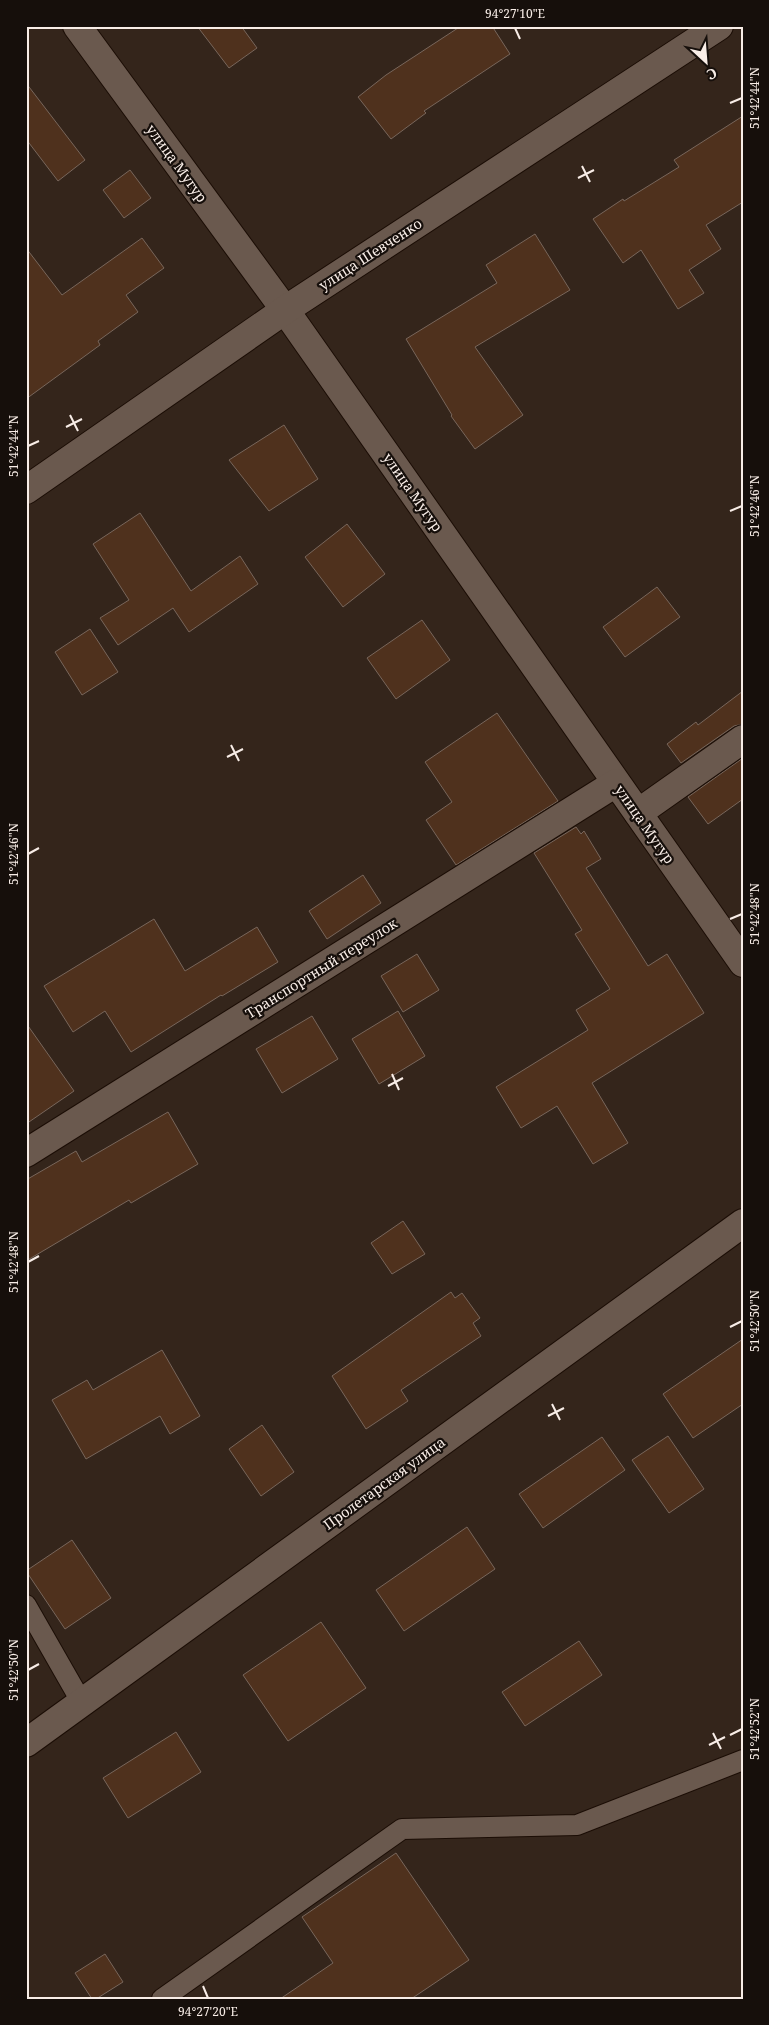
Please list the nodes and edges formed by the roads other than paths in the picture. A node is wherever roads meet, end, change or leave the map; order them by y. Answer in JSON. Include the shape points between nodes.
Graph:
{"nodes":[{"id":1,"x":77,"y":26,"type":"edge"},
{"id":2,"x":719,"y":26,"type":"edge"},
{"id":3,"x":285,"y":310,"type":"junction"},
{"id":4,"x":26,"y":490,"type":"edge"},
{"id":5,"x":743,"y":739,"type":"edge"},
{"id":6,"x":616,"y":783,"type":"junction"},
{"id":7,"x":638,"y":813,"type":"junction"},
{"id":8,"x":743,"y":963,"type":"edge"},
{"id":9,"x":26,"y":1153,"type":"edge"},
{"id":10,"x":743,"y":1223,"type":"edge"},
{"id":11,"x":26,"y":1605,"type":"edge"},
{"id":12,"x":82,"y":1703,"type":"junction"},
{"id":13,"x":26,"y":1743,"type":"edge"},
{"id":14,"x":743,"y":1760,"type":"edge"},
{"id":15,"x":162,"y":1999,"type":"edge"}],
"edges":[{"from":1,"to":3,"type":"street","name":"улица Мугур"},
{"from":2,"to":3,"type":"street","name":"улица Шевченко"},
{"from":3,"to":4,"type":"street","name":"улица Шевченко"},
{"from":3,"to":6,"type":"street","name":"улица Мугур"},
{"from":5,"to":7,"type":"street"},
{"from":6,"to":7,"type":"street","name":"улица Мугур"},
{"from":6,"to":9,"type":"street","name":"Транспортный переулок"},
{"from":7,"to":8,"type":"street","name":"улица Мугур"},
{"from":10,"to":12,"type":"street","name":"Пролетарская улица"},
{"from":11,"to":12,"type":"lane"},
{"from":12,"to":13,"type":"street","name":"Пролетарская улица"},
{"from":14,"to":15,"type":"lane","via":[[577,1825],[402,1829]]}]}
